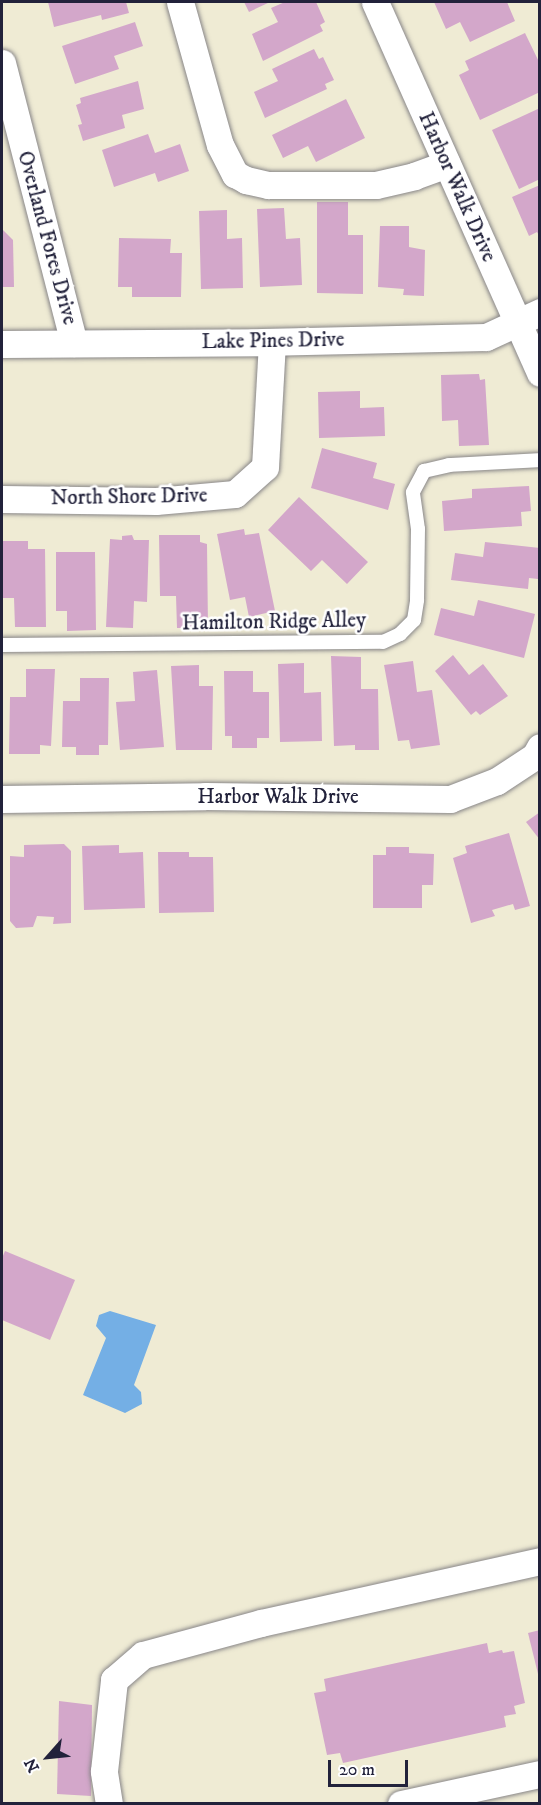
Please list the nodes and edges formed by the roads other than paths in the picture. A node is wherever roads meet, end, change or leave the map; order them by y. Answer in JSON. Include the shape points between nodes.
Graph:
{"nodes":[{"id":1,"x":180,"y":2,"type":"edge"},
{"id":2,"x":375,"y":2,"type":"edge"},
{"id":3,"x":2,"y":63,"type":"edge"},
{"id":4,"x":447,"y":164,"type":"junction"},
{"id":5,"x":529,"y":318,"type":"edge"},
{"id":6,"x":272,"y":342,"type":"junction"},
{"id":7,"x":2,"y":344,"type":"edge"},
{"id":8,"x":74,"y":344,"type":"junction"},
{"id":9,"x":540,"y":373,"type":"edge"},
{"id":10,"x":540,"y":460,"type":"edge"},
{"id":11,"x":2,"y":498,"type":"edge"},
{"id":12,"x":2,"y":645,"type":"edge"},
{"id":13,"x":540,"y":747,"type":"edge"},
{"id":14,"x":2,"y":799,"type":"edge"},
{"id":15,"x":540,"y":1562,"type":"edge"},
{"id":16,"x":540,"y":1774,"type":"edge"},
{"id":17,"x":109,"y":1803,"type":"edge"},
{"id":18,"x":401,"y":1803,"type":"edge"}],
"edges":[{"from":1,"to":4,"type":"street","via":[[220,145],[235,174],[268,185],[376,184]]},
{"from":2,"to":4,"type":"street","name":"Harbor Walk Drive"},
{"from":3,"to":8,"type":"street","name":"Overland Fores Drive"},
{"from":4,"to":5,"type":"street","name":"Harbor Walk Drive"},
{"from":5,"to":6,"type":"street","name":"Lake Pines Drive","via":[[486,337]]},
{"from":5,"to":9,"type":"street","name":"Harbor Walk Drive"},
{"from":6,"to":8,"type":"street","name":"Lake Pines Drive"},
{"from":6,"to":11,"type":"street","name":"North Shore Drive","via":[[265,467],[235,494],[156,501]]},
{"from":7,"to":8,"type":"street","name":"Lake Pines Drive"},
{"from":10,"to":12,"type":"lane","name":"Hamilton Ridge Alley","via":[[449,465],[424,471],[413,492],[418,529],[414,620],[400,634],[383,642]]},
{"from":13,"to":14,"type":"street","name":"Harbor Walk Drive","via":[[535,756],[497,781],[450,799]]},
{"from":15,"to":17,"type":"street","via":[[261,1623],[143,1655],[114,1680],[104,1771]]},
{"from":16,"to":18,"type":"street"}]}
